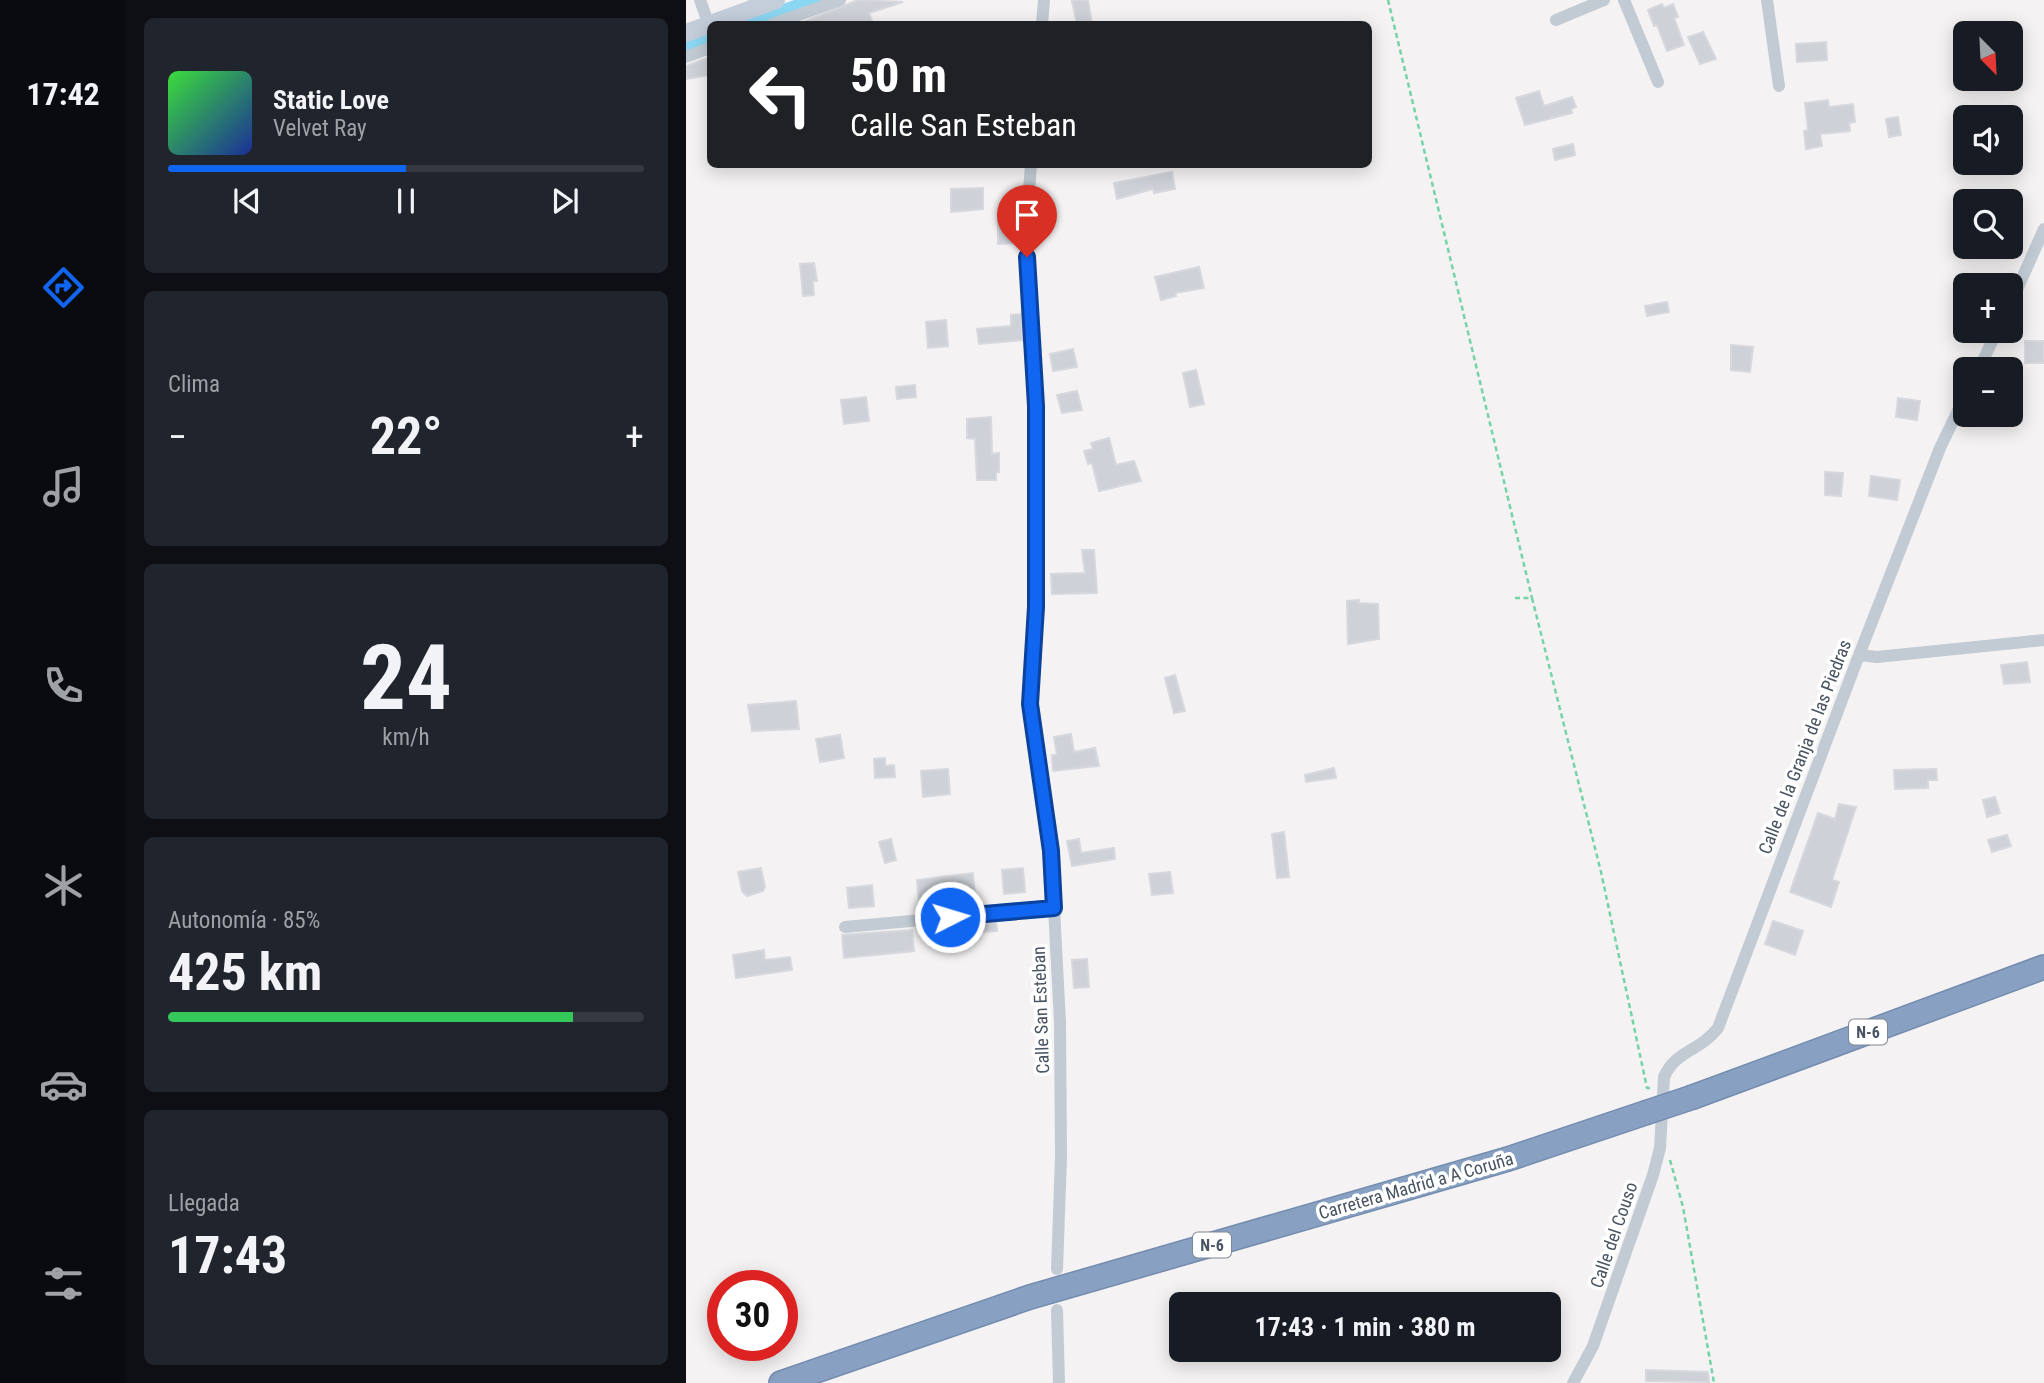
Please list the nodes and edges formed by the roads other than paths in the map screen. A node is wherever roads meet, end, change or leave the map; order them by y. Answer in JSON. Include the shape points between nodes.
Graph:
{"nodes":[{"id":1,"x":699,"y":0,"type":"edge"},
{"id":2,"x":776,"y":0,"type":"edge"},
{"id":3,"x":840,"y":0,"type":"edge"},
{"id":4,"x":1044,"y":0,"type":"edge"},
{"id":5,"x":1604,"y":0,"type":"edge"},
{"id":6,"x":1624,"y":0,"type":"edge"},
{"id":7,"x":1767,"y":0,"type":"edge"},
{"id":8,"x":1556,"y":20,"type":"dead end"},
{"id":9,"x":708,"y":21,"type":"edge"},
{"id":10,"x":723,"y":21,"type":"edge"},
{"id":11,"x":781,"y":21,"type":"edge"},
{"id":12,"x":1042,"y":21,"type":"edge"},
{"id":13,"x":707,"y":27,"type":"edge"},
{"id":14,"x":686,"y":33,"type":"edge"},
{"id":15,"x":707,"y":49,"type":"edge"},
{"id":16,"x":686,"y":57,"type":"edge"},
{"id":17,"x":1658,"y":82,"type":"dead end"},
{"id":18,"x":1779,"y":86,"type":"dead end"},
{"id":19,"x":1031,"y":168,"type":"edge"},
{"id":20,"x":2044,"y":229,"type":"edge"},
{"id":21,"x":2023,"y":276,"type":"edge"},
{"id":22,"x":1953,"y":421,"type":"edge"},
{"id":23,"x":2044,"y":640,"type":"edge"},
{"id":24,"x":1859,"y":655,"type":"junction"},
{"id":25,"x":1054,"y":908,"type":"junction"},
{"id":26,"x":845,"y":926,"type":"dead end"},
{"id":27,"x":2044,"y":967,"type":"edge"},
{"id":28,"x":1662,"y":1089,"type":"joint"},
{"id":29,"x":1057,"y":1269,"type":"dead end"},
{"id":30,"x":1057,"y":1310,"type":"dead end"},
{"id":31,"x":781,"y":1383,"type":"edge"},
{"id":32,"x":1059,"y":1383,"type":"edge"},
{"id":33,"x":1573,"y":1383,"type":"edge"}],
"edges":[{"from":1,"to":9,"type":"street"},
{"from":2,"to":10,"type":"street"},
{"from":3,"to":11,"type":"street"},
{"from":4,"to":12,"type":"street"},
{"from":5,"to":8,"type":"street"},
{"from":6,"to":17,"type":"street"},
{"from":7,"to":18,"type":"street"},
{"from":13,"to":14,"type":"street"},
{"from":15,"to":16,"type":"street"},
{"from":19,"to":25,"type":"street","name":"Calle San Esteban","via":[[1026,232],[1036,433],[1036,607],[1030,704],[1051,851]]},
{"from":20,"to":21,"type":"street"},
{"from":22,"to":24,"type":"street","name":"Calle de la Granja de las Piedras"},
{"from":23,"to":24,"type":"street"},
{"from":24,"to":28,"type":"street","name":"Calle de la Granja de las Piedras","via":[[1718,1028],[1708,1041],[1674,1061]]},
{"from":25,"to":26,"type":"street"},
{"from":25,"to":29,"type":"street","name":"Calle San Esteban","via":[[1060,1036]]},
{"from":27,"to":31,"type":"highway","name":"Carretera Madrid a A Coruña","number":"N-6","bridge":true,"via":[[1693,1097],[1495,1163],[1030,1297]]},
{"from":28,"to":33,"type":"street","name":"Calle del Couso","via":[[1660,1148],[1653,1175],[1593,1346]]},
{"from":30,"to":32,"type":"street"}]}
